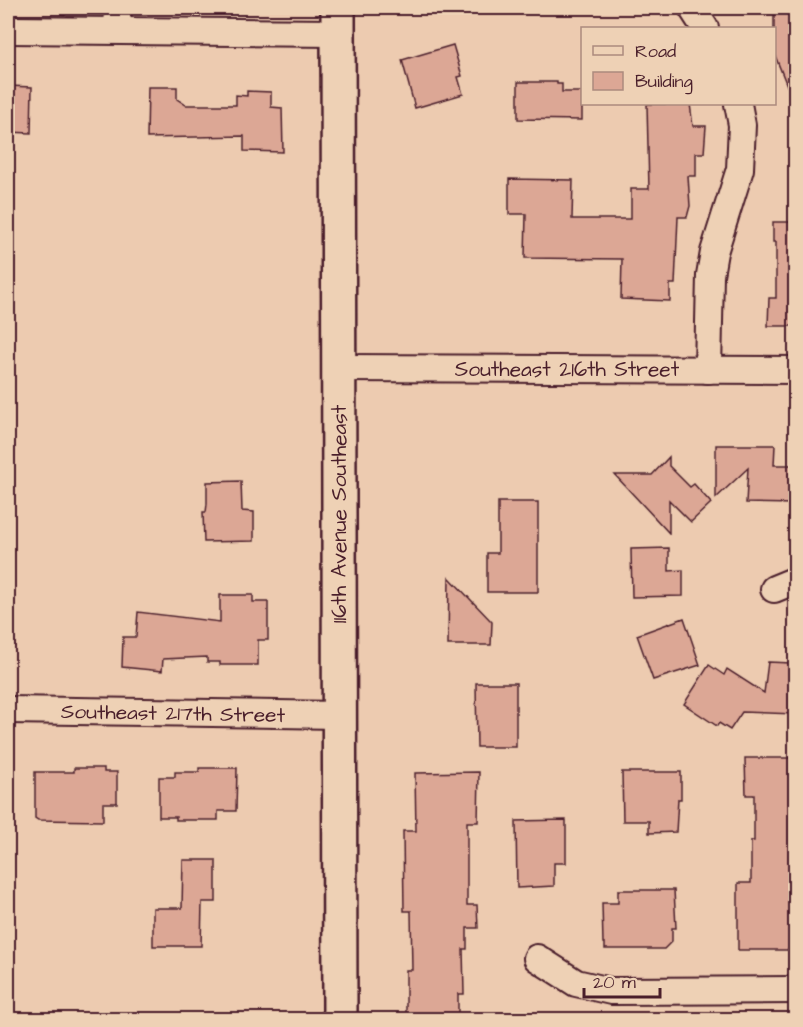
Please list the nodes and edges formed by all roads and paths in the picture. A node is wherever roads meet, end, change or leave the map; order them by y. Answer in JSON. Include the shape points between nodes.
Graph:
{"nodes":[{"id":1,"x":692,"y":8,"type":"edge"},
{"id":2,"x":118,"y":19,"type":"edge"},
{"id":3,"x":338,"y":20,"type":"edge"},
{"id":4,"x":704,"y":27,"type":"edge"},
{"id":5,"x":8,"y":30,"type":"edge"},
{"id":6,"x":738,"y":105,"type":"edge"},
{"id":7,"x":339,"y":368,"type":"junction"},
{"id":8,"x":708,"y":370,"type":"junction"},
{"id":9,"x":795,"y":370,"type":"edge"},
{"id":10,"x":8,"y":710,"type":"edge"},
{"id":11,"x":338,"y":716,"type":"junction"},
{"id":12,"x":537,"y":958,"type":"dead end"},
{"id":13,"x":795,"y":990,"type":"edge"},
{"id":14,"x":340,"y":1020,"type":"edge"}],
"edges":[{"from":1,"to":4,"type":"street"},
{"from":2,"to":3,"type":"street"},
{"from":2,"to":5,"type":"street"},
{"from":3,"to":7,"type":"main road","name":"116th Avenue Southeast"},
{"from":6,"to":8,"type":"street","via":[[742,125],[740,170],[710,275]]},
{"from":7,"to":8,"type":"street","name":"Southeast 216th Street"},
{"from":7,"to":11,"type":"main road","name":"116th Avenue Southeast"},
{"from":8,"to":9,"type":"street","name":"Southeast 216th Street"},
{"from":10,"to":11,"type":"street","name":"Southeast 217th Street"},
{"from":11,"to":14,"type":"main road","name":"116th Avenue Southeast"},
{"from":12,"to":13,"type":"street","via":[[576,983],[611,991]]}]}
